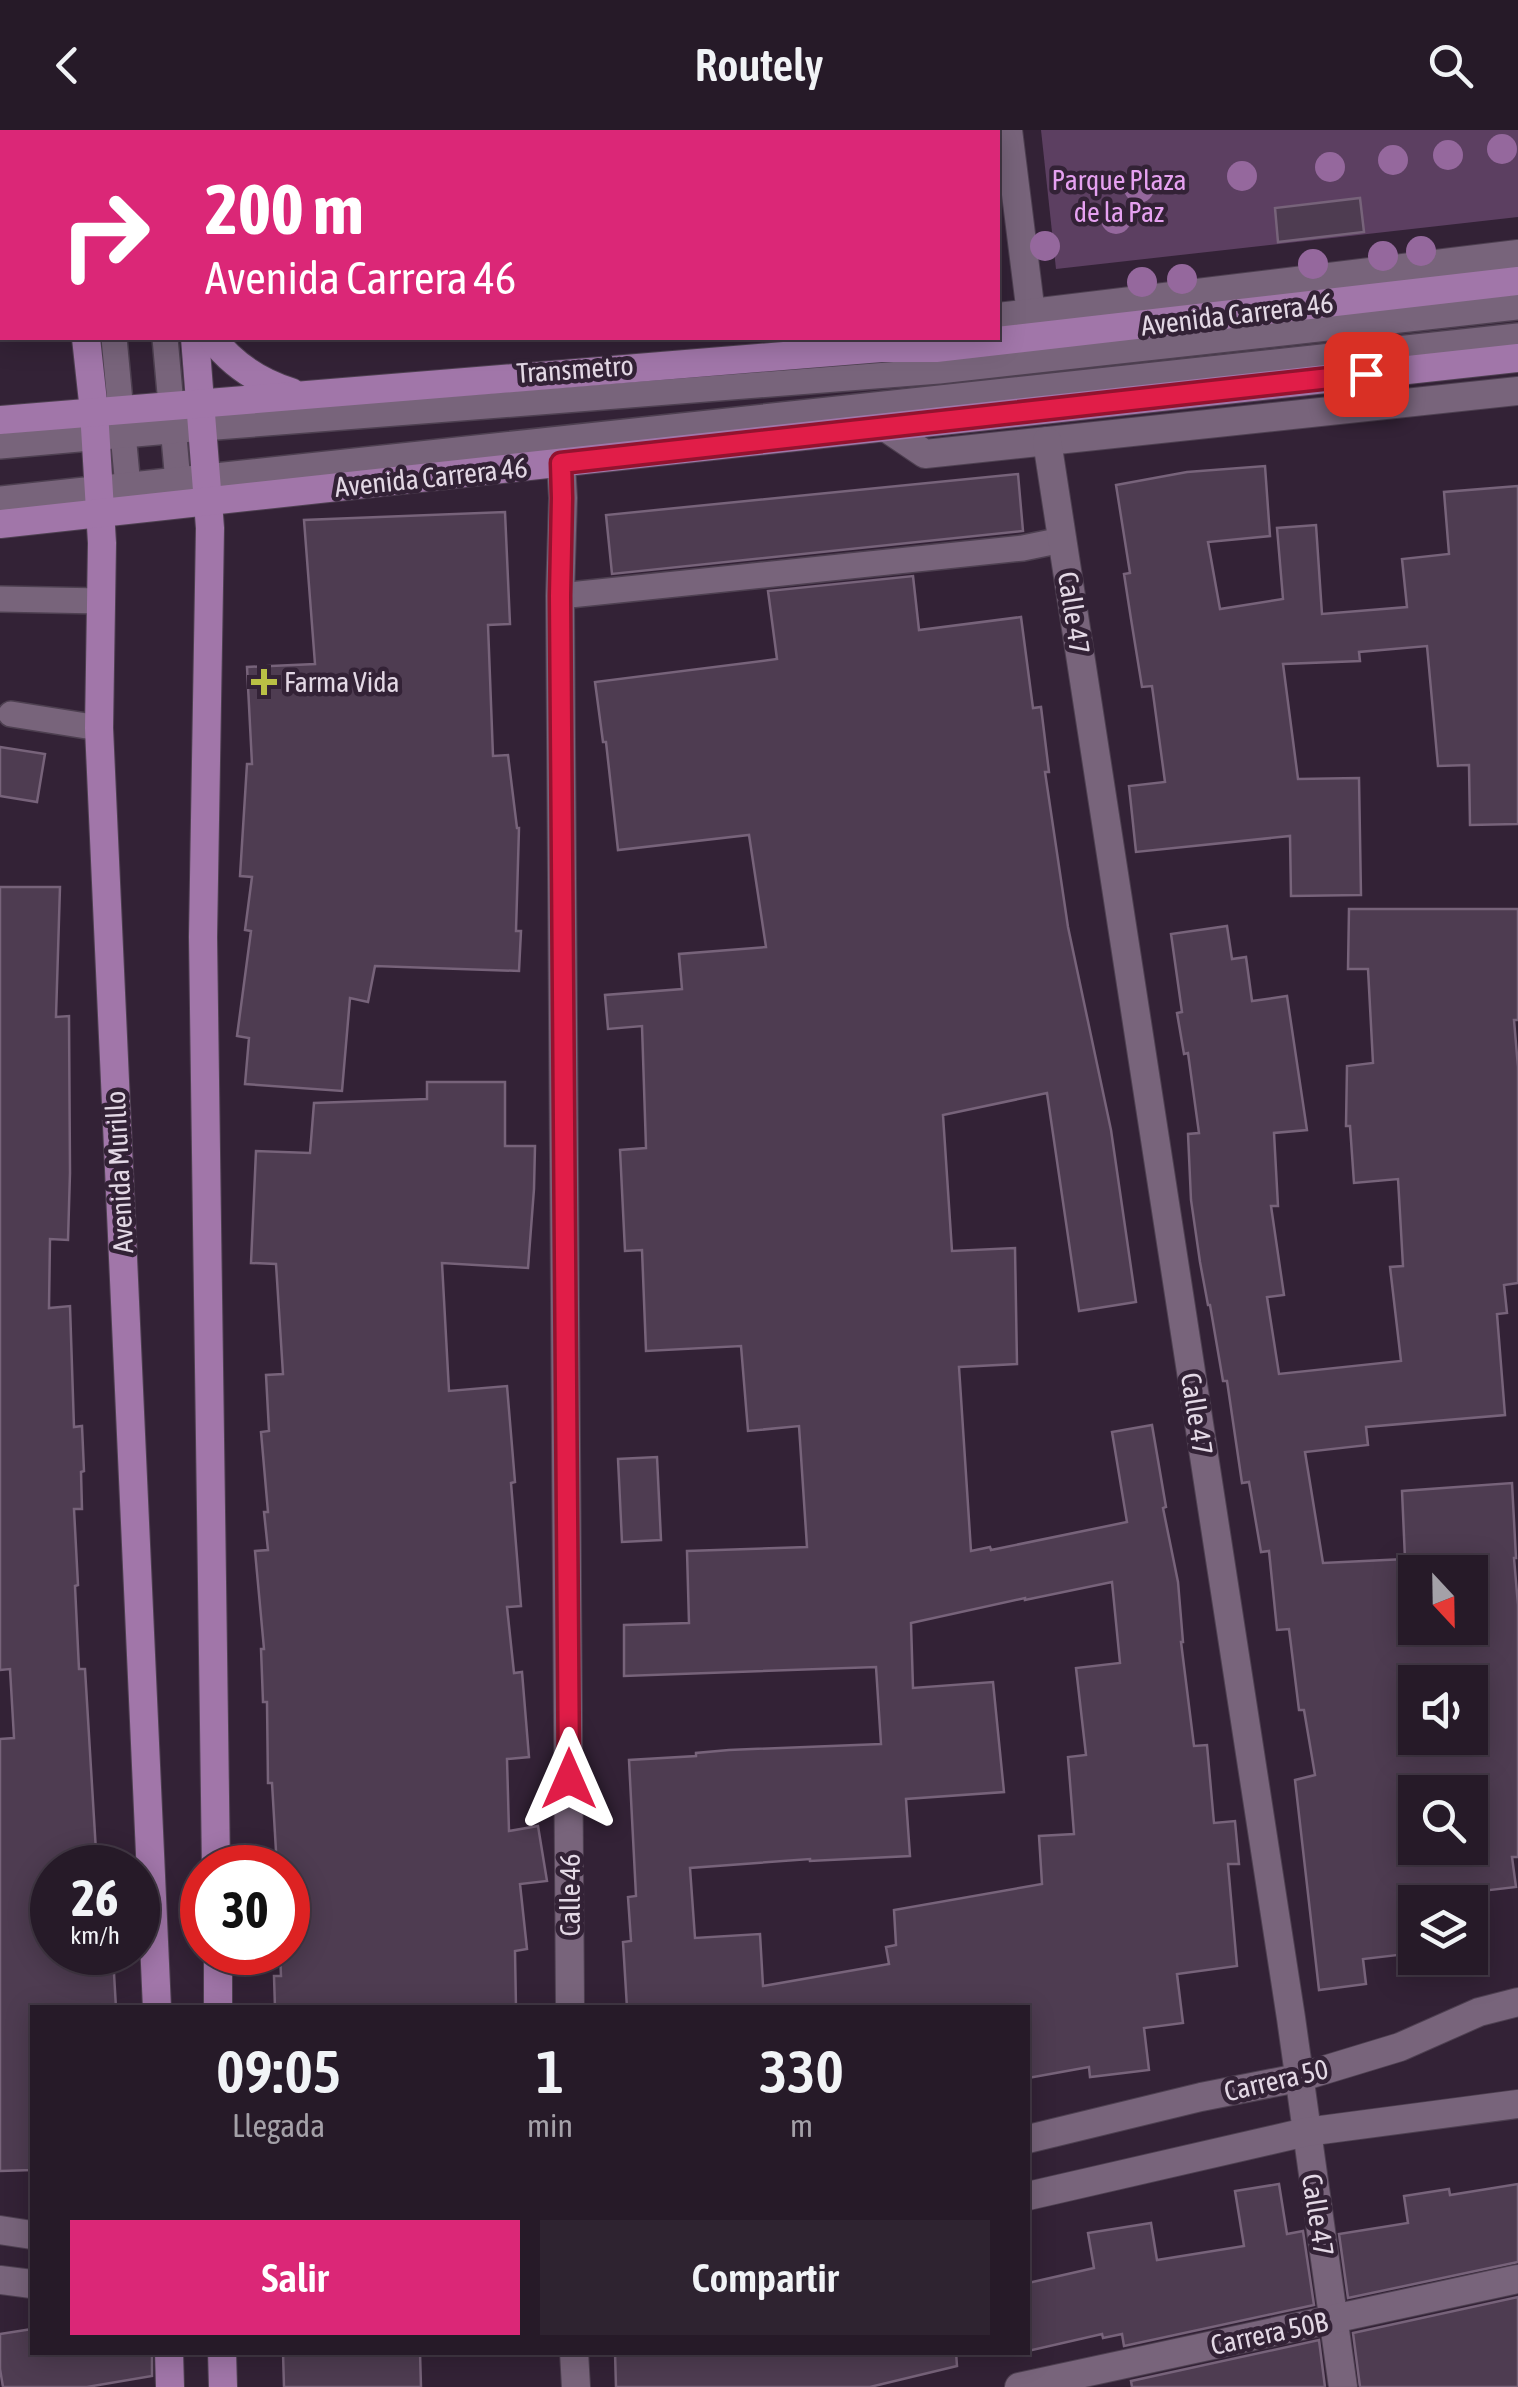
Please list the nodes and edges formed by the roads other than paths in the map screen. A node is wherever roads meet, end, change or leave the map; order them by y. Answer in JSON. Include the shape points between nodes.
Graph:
{"nodes":[{"id":1,"x":1008,"y":130,"type":"edge"},
{"id":2,"x":1518,"y":254,"type":"edge"},
{"id":3,"x":1518,"y":282,"type":"edge"},
{"id":4,"x":1518,"y":307,"type":"edge"},
{"id":5,"x":1031,"y":314,"type":"junction"},
{"id":6,"x":1000,"y":317,"type":"edge"},
{"id":7,"x":1518,"y":336,"type":"edge"},
{"id":8,"x":87,"y":340,"type":"edge"},
{"id":9,"x":114,"y":340,"type":"edge"},
{"id":10,"x":165,"y":340,"type":"edge"},
{"id":11,"x":195,"y":340,"type":"edge"},
{"id":12,"x":214,"y":340,"type":"edge"},
{"id":13,"x":888,"y":342,"type":"edge"},
{"id":14,"x":1518,"y":358,"type":"edge"},
{"id":15,"x":937,"y":360,"type":"junction"},
{"id":16,"x":1518,"y":391,"type":"edge"},
{"id":17,"x":297,"y":394,"type":"junction"},
{"id":18,"x":944,"y":409,"type":"junction"},
{"id":19,"x":202,"y":416,"type":"junction"},
{"id":20,"x":172,"y":418,"type":"junction"},
{"id":21,"x":0,"y":420,"type":"edge"},
{"id":22,"x":108,"y":423,"type":"junction"},
{"id":23,"x":885,"y":427,"type":"junction"},
{"id":24,"x":1047,"y":441,"type":"junction"},
{"id":25,"x":0,"y":446,"type":"edge"},
{"id":26,"x":561,"y":463,"type":"junction"},
{"id":27,"x":178,"y":482,"type":"junction"},
{"id":28,"x":128,"y":487,"type":"junction"},
{"id":29,"x":208,"y":490,"type":"junction"},
{"id":30,"x":0,"y":500,"type":"edge"},
{"id":31,"x":99,"y":501,"type":"junction"},
{"id":32,"x":0,"y":524,"type":"edge"},
{"id":33,"x":1062,"y":540,"type":"junction"},
{"id":34,"x":560,"y":596,"type":"junction"},
{"id":35,"x":0,"y":599,"type":"edge"},
{"id":36,"x":101,"y":601,"type":"junction"},
{"id":37,"x":11,"y":714,"type":"dead end"},
{"id":38,"x":99,"y":728,"type":"junction"},
{"id":39,"x":216,"y":1845,"type":"edge"},
{"id":40,"x":218,"y":1975,"type":"edge"},
{"id":41,"x":1518,"y":2002,"type":"edge"},
{"id":42,"x":157,"y":2005,"type":"edge"},
{"id":43,"x":218,"y":2005,"type":"edge"},
{"id":44,"x":570,"y":2005,"type":"edge"},
{"id":45,"x":1298,"y":2078,"type":"junction"},
{"id":46,"x":1518,"y":2104,"type":"edge"},
{"id":47,"x":1306,"y":2132,"type":"junction"},
{"id":48,"x":1030,"y":2139,"type":"edge"},
{"id":49,"x":1030,"y":2196,"type":"edge"},
{"id":50,"x":0,"y":2230,"type":"edge"},
{"id":51,"x":30,"y":2235,"type":"edge"},
{"id":52,"x":1518,"y":2278,"type":"edge"},
{"id":53,"x":0,"y":2280,"type":"edge"},
{"id":54,"x":30,"y":2284,"type":"edge"},
{"id":55,"x":1334,"y":2318,"type":"junction"},
{"id":56,"x":169,"y":2355,"type":"edge"},
{"id":57,"x":222,"y":2355,"type":"edge"},
{"id":58,"x":574,"y":2355,"type":"edge"},
{"id":59,"x":170,"y":2387,"type":"edge"},
{"id":60,"x":223,"y":2387,"type":"edge"},
{"id":61,"x":576,"y":2387,"type":"edge"},
{"id":62,"x":1020,"y":2387,"type":"edge"},
{"id":63,"x":1343,"y":2387,"type":"edge"}],
"edges":[{"from":1,"to":5,"type":"street"},
{"from":2,"to":5,"type":"street"},
{"from":3,"to":15,"type":"main road","name":"Avenida Carrera 46"},
{"from":4,"to":15,"type":"lane","name":"Transmetro"},
{"from":5,"to":6,"type":"street"},
{"from":7,"to":18,"type":"lane"},
{"from":8,"to":22,"type":"main road","name":"Avenida Murillo"},
{"from":9,"to":22,"type":"lane"},
{"from":10,"to":20,"type":"lane"},
{"from":11,"to":19,"type":"main road"},
{"from":12,"to":17,"type":"main road","via":[[255,377]]},
{"from":13,"to":15,"type":"main road","name":"Avenida Carrera 46"},
{"from":13,"to":17,"type":"main road","name":"Avenida Carrera 46"},
{"from":14,"to":18,"type":"main road","name":"Avenida Carrera 46"},
{"from":15,"to":19,"type":"lane","name":"Transmetro"},
{"from":16,"to":24,"type":"street"},
{"from":17,"to":19,"type":"main road","name":"Avenida Carrera 46"},
{"from":18,"to":23,"type":"main road","name":"Avenida Carrera 46"},
{"from":18,"to":29,"type":"lane"},
{"from":19,"to":20,"type":"main road","name":"Avenida Carrera 46"},
{"from":19,"to":29,"type":"main road"},
{"from":20,"to":22,"type":"main road","name":"Avenida Carrera 46"},
{"from":20,"to":27,"type":"lane"},
{"from":21,"to":22,"type":"main road","name":"Avenida Carrera 46"},
{"from":22,"to":25,"type":"lane"},
{"from":22,"to":28,"type":"lane"},
{"from":22,"to":31,"type":"main road","name":"Avenida Murillo"},
{"from":23,"to":24,"type":"street","via":[[925,454]]},
{"from":23,"to":26,"type":"main road","name":"Avenida Carrera 46"},
{"from":24,"to":33,"type":"street","name":"Calle 47"},
{"from":26,"to":29,"type":"main road","name":"Avenida Carrera 46"},
{"from":26,"to":34,"type":"street","name":"Calle 46"},
{"from":27,"to":28,"type":"lane"},
{"from":27,"to":29,"type":"lane"},
{"from":28,"to":31,"type":"lane"},
{"from":29,"to":31,"type":"main road","name":"Avenida Carrera 46"},
{"from":29,"to":39,"type":"main road","via":[[203,937]]},
{"from":30,"to":31,"type":"lane"},
{"from":31,"to":32,"type":"main road","name":"Avenida Carrera 46"},
{"from":31,"to":36,"type":"main road","name":"Avenida Murillo"},
{"from":33,"to":34,"type":"lane"},
{"from":33,"to":45,"type":"street","name":"Calle 47"},
{"from":34,"to":44,"type":"street","name":"Calle 46"},
{"from":35,"to":36,"type":"lane"},
{"from":36,"to":38,"type":"main road","name":"Avenida Murillo"},
{"from":37,"to":38,"type":"lane"},
{"from":38,"to":42,"type":"main road","name":"Avenida Murillo"},
{"from":40,"to":43,"type":"main road"},
{"from":41,"to":45,"type":"street","name":"Carrera 50"},
{"from":45,"to":47,"type":"street","name":"Calle 47"},
{"from":45,"to":48,"type":"street","name":"Carrera 50"},
{"from":46,"to":47,"type":"street","name":"Carrera 50"},
{"from":47,"to":49,"type":"street","name":"Carrera 50"},
{"from":47,"to":55,"type":"street","name":"Calle 47"},
{"from":50,"to":51,"type":"street"},
{"from":52,"to":55,"type":"street","name":"Carrera 50B"},
{"from":53,"to":54,"type":"street"},
{"from":55,"to":62,"type":"street","name":"Carrera 50B"},
{"from":55,"to":63,"type":"street","name":"Calle 47"},
{"from":56,"to":59,"type":"main road"},
{"from":57,"to":60,"type":"main road"},
{"from":58,"to":61,"type":"street"}]}
